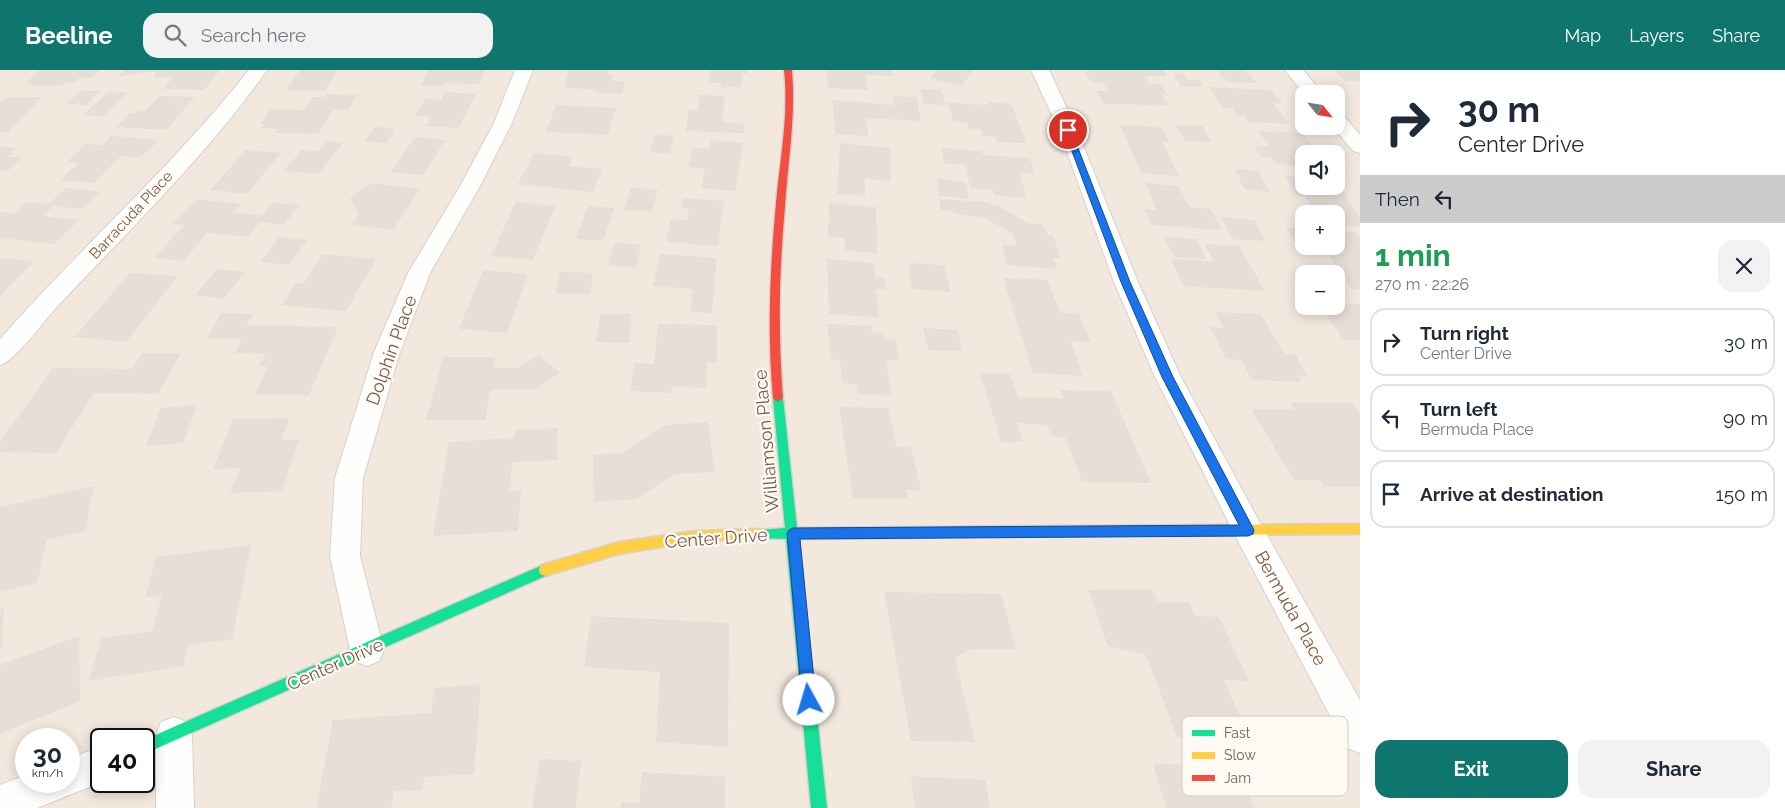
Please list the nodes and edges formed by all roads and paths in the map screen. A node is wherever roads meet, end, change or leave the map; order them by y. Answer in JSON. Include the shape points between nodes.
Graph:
{"nodes":[{"id":1,"x":258,"y":70,"type":"edge"},
{"id":2,"x":524,"y":70,"type":"edge"},
{"id":3,"x":788,"y":70,"type":"edge"},
{"id":4,"x":1040,"y":70,"type":"edge"},
{"id":5,"x":1294,"y":70,"type":"edge"},
{"id":6,"x":1306,"y":85,"type":"edge"},
{"id":7,"x":1345,"y":130,"type":"edge"},
{"id":8,"x":1360,"y":147,"type":"edge"},
{"id":9,"x":0,"y":356,"type":"edge"},
{"id":10,"x":1360,"y":529,"type":"edge"},
{"id":11,"x":1248,"y":530,"type":"junction"},
{"id":12,"x":793,"y":533,"type":"junction"},
{"id":13,"x":367,"y":650,"type":"junction"},
{"id":14,"x":1360,"y":735,"type":"edge"},
{"id":15,"x":159,"y":741,"type":"edge"},
{"id":16,"x":28,"y":793,"type":"edge"},
{"id":17,"x":0,"y":804,"type":"edge"},
{"id":18,"x":175,"y":808,"type":"edge"},
{"id":19,"x":819,"y":808,"type":"edge"}],
"edges":[{"from":1,"to":9,"type":"street","name":"Barracuda Place","via":[[224,114]]},
{"from":2,"to":13,"type":"street","name":"Dolphin Place","via":[[503,123],[419,273],[387,352],[349,478],[345,556]]},
{"from":3,"to":12,"type":"street","name":"Williamson Place","via":[[788,141],[775,282],[776,369]]},
{"from":4,"to":11,"type":"street","name":"Bermuda Place","via":[[1068,130],[1126,282],[1168,377]]},
{"from":5,"to":6,"type":"street"},
{"from":7,"to":8,"type":"street"},
{"from":10,"to":11,"type":"street","name":"Center Drive"},
{"from":11,"to":12,"type":"street","name":"Center Drive"},
{"from":11,"to":14,"type":"street","name":"Bermuda Place"},
{"from":12,"to":13,"type":"street","name":"Center Drive","via":[[696,536],[619,548],[539,572]]},
{"from":12,"to":19,"type":"street","name":"Williamson Place"},
{"from":13,"to":15,"type":"street","name":"Center Drive"},
{"from":15,"to":18,"type":"street"},
{"from":16,"to":17,"type":"street"}]}
